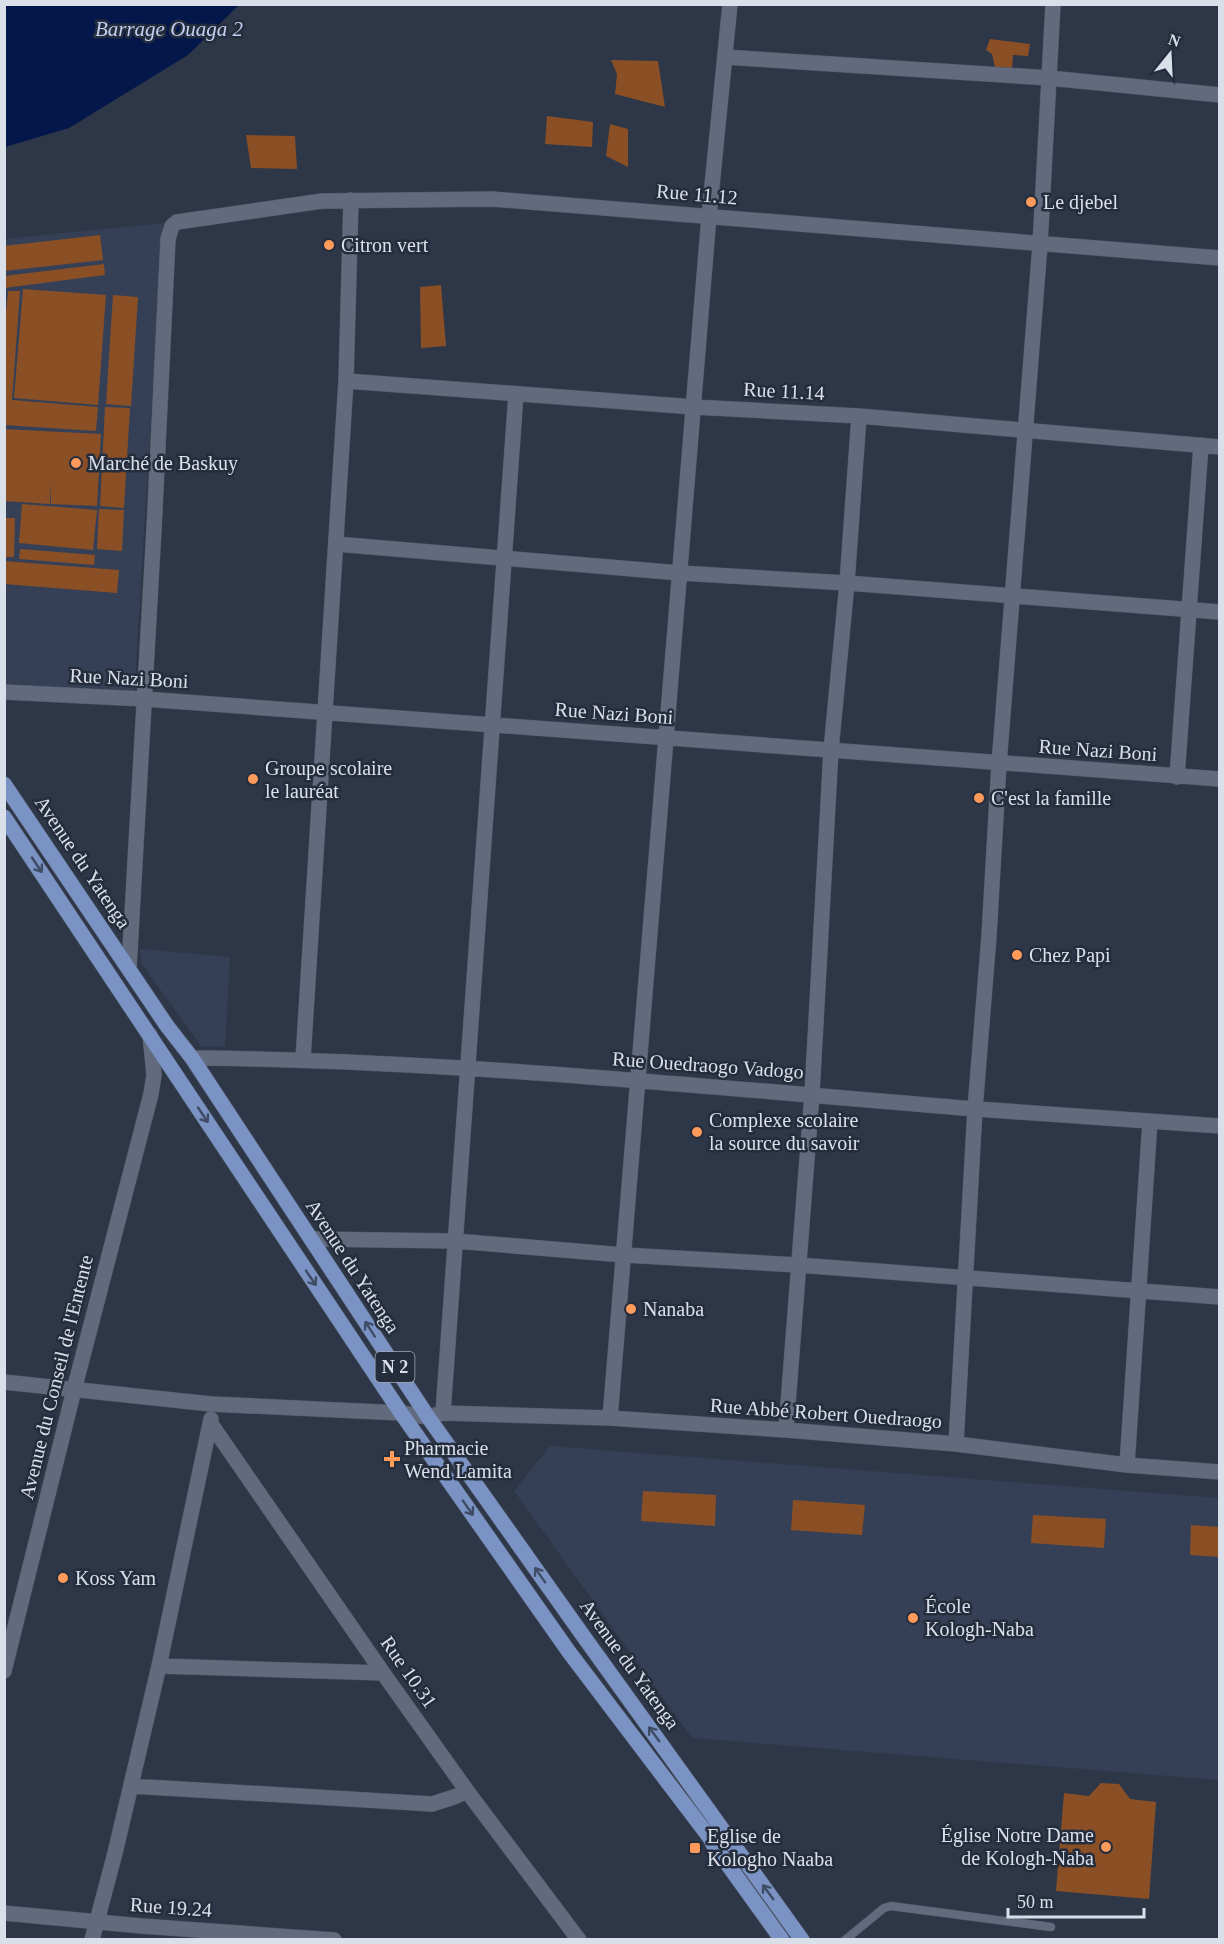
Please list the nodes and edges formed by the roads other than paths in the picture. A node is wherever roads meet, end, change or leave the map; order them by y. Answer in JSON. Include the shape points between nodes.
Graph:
{"nodes":[{"id":1,"x":730,"y":4,"type":"edge"},
{"id":2,"x":1053,"y":4,"type":"edge"},
{"id":3,"x":725,"y":57,"type":"junction"},
{"id":4,"x":1049,"y":78,"type":"junction"},
{"id":5,"x":1220,"y":95,"type":"edge"},
{"id":6,"x":351,"y":200,"type":"junction"},
{"id":7,"x":709,"y":216,"type":"junction"},
{"id":8,"x":1040,"y":245,"type":"junction"},
{"id":9,"x":1220,"y":258,"type":"edge"},
{"id":10,"x":346,"y":381,"type":"junction"},
{"id":11,"x":516,"y":394,"type":"junction"},
{"id":12,"x":694,"y":407,"type":"junction"},
{"id":13,"x":859,"y":416,"type":"junction"},
{"id":14,"x":1027,"y":431,"type":"junction"},
{"id":15,"x":1201,"y":445,"type":"junction"},
{"id":16,"x":1220,"y":447,"type":"edge"},
{"id":17,"x":336,"y":544,"type":"junction"},
{"id":18,"x":505,"y":558,"type":"junction"},
{"id":19,"x":680,"y":573,"type":"junction"},
{"id":20,"x":848,"y":583,"type":"junction"},
{"id":21,"x":1012,"y":595,"type":"junction"},
{"id":22,"x":1188,"y":610,"type":"junction"},
{"id":23,"x":1220,"y":612,"type":"edge"},
{"id":24,"x":4,"y":692,"type":"edge"},
{"id":25,"x":144,"y":699,"type":"junction"},
{"id":26,"x":325,"y":712,"type":"junction"},
{"id":27,"x":493,"y":725,"type":"junction"},
{"id":28,"x":667,"y":738,"type":"junction"},
{"id":29,"x":831,"y":750,"type":"junction"},
{"id":30,"x":999,"y":764,"type":"junction"},
{"id":31,"x":1177,"y":777,"type":"junction"},
{"id":32,"x":1220,"y":780,"type":"edge"},
{"id":33,"x":4,"y":784,"type":"edge"},
{"id":34,"x":4,"y":817,"type":"edge"},
{"id":35,"x":129,"y":968,"type":"junction"},
{"id":36,"x":150,"y":1035,"type":"junction"},
{"id":37,"x":192,"y":1058,"type":"junction"},
{"id":38,"x":303,"y":1059,"type":"junction"},
{"id":39,"x":469,"y":1067,"type":"junction"},
{"id":40,"x":639,"y":1080,"type":"junction"},
{"id":41,"x":186,"y":1090,"type":"junction"},
{"id":42,"x":151,"y":1094,"type":"junction"},
{"id":43,"x":812,"y":1094,"type":"junction"},
{"id":44,"x":975,"y":1109,"type":"junction"},
{"id":45,"x":1150,"y":1121,"type":"junction"},
{"id":46,"x":1220,"y":1126,"type":"edge"},
{"id":47,"x":311,"y":1239,"type":"junction"},
{"id":48,"x":455,"y":1241,"type":"junction"},
{"id":49,"x":624,"y":1255,"type":"junction"},
{"id":50,"x":798,"y":1265,"type":"junction"},
{"id":51,"x":965,"y":1278,"type":"junction"},
{"id":52,"x":1139,"y":1291,"type":"junction"},
{"id":53,"x":1220,"y":1296,"type":"edge"},
{"id":54,"x":4,"y":1382,"type":"edge"},
{"id":55,"x":74,"y":1390,"type":"junction"},
{"id":56,"x":211,"y":1404,"type":"junction"},
{"id":57,"x":401,"y":1413,"type":"junction"},
{"id":58,"x":436,"y":1415,"type":"junction"},
{"id":59,"x":610,"y":1418,"type":"junction"},
{"id":60,"x":211,"y":1424,"type":"junction"},
{"id":61,"x":786,"y":1430,"type":"junction"},
{"id":62,"x":956,"y":1444,"type":"junction"},
{"id":63,"x":1127,"y":1465,"type":"junction"},
{"id":64,"x":1220,"y":1472,"type":"edge"},
{"id":65,"x":159,"y":1666,"type":"junction"},
{"id":66,"x":4,"y":1671,"type":"edge"},
{"id":67,"x":383,"y":1673,"type":"junction"},
{"id":68,"x":131,"y":1786,"type":"junction"},
{"id":69,"x":467,"y":1791,"type":"junction"},
{"id":70,"x":4,"y":1913,"type":"edge"},
{"id":71,"x":98,"y":1923,"type":"junction"},
{"id":72,"x":1051,"y":1927,"type":"dead end"},
{"id":73,"x":235,"y":1936,"type":"edge"},
{"id":74,"x":92,"y":1940,"type":"edge"},
{"id":75,"x":334,"y":1940,"type":"edge"},
{"id":76,"x":579,"y":1940,"type":"edge"},
{"id":77,"x":782,"y":1940,"type":"edge"},
{"id":78,"x":802,"y":1940,"type":"edge"},
{"id":79,"x":845,"y":1940,"type":"edge"}],
"edges":[{"from":1,"to":3,"type":"street"},
{"from":2,"to":4,"type":"street"},
{"from":3,"to":4,"type":"street"},
{"from":3,"to":7,"type":"street"},
{"from":4,"to":5,"type":"street"},
{"from":4,"to":8,"type":"street"},
{"from":6,"to":7,"type":"street","name":"Rue 11.12","via":[[492,199]]},
{"from":6,"to":10,"type":"street"},
{"from":6,"to":25,"type":"street","name":"Rue 11.12","via":[[182,221],[172,226],[168,239]]},
{"from":7,"to":8,"type":"street","name":"Rue 11.12"},
{"from":7,"to":12,"type":"street"},
{"from":8,"to":9,"type":"street","name":"Rue 11.12"},
{"from":8,"to":14,"type":"street"},
{"from":10,"to":11,"type":"street","name":"Rue 11.14"},
{"from":10,"to":17,"type":"street"},
{"from":11,"to":12,"type":"street","name":"Rue 11.14"},
{"from":11,"to":18,"type":"street"},
{"from":12,"to":13,"type":"street","name":"Rue 11.14"},
{"from":12,"to":19,"type":"street"},
{"from":13,"to":14,"type":"street","name":"Rue 11.14"},
{"from":13,"to":20,"type":"street"},
{"from":14,"to":15,"type":"street","name":"Rue 11.14"},
{"from":14,"to":21,"type":"street"},
{"from":15,"to":16,"type":"street","name":"Rue 11.14"},
{"from":15,"to":22,"type":"street"},
{"from":17,"to":18,"type":"street"},
{"from":17,"to":26,"type":"street"},
{"from":18,"to":19,"type":"street"},
{"from":18,"to":27,"type":"street"},
{"from":19,"to":20,"type":"street"},
{"from":19,"to":28,"type":"street"},
{"from":20,"to":21,"type":"street"},
{"from":20,"to":29,"type":"street"},
{"from":21,"to":22,"type":"street"},
{"from":21,"to":30,"type":"street"},
{"from":22,"to":23,"type":"street"},
{"from":22,"to":31,"type":"street"},
{"from":24,"to":25,"type":"street","name":"Rue Nazi Boni"},
{"from":25,"to":26,"type":"street","name":"Rue Nazi Boni"},
{"from":25,"to":35,"type":"street"},
{"from":26,"to":27,"type":"street","name":"Rue Nazi Boni"},
{"from":26,"to":38,"type":"street"},
{"from":27,"to":28,"type":"street","name":"Rue Nazi Boni"},
{"from":27,"to":39,"type":"street"},
{"from":28,"to":29,"type":"street","name":"Rue Nazi Boni"},
{"from":28,"to":40,"type":"street"},
{"from":29,"to":30,"type":"street","name":"Rue Nazi Boni"},
{"from":29,"to":43,"type":"street"},
{"from":30,"to":31,"type":"street","name":"Rue Nazi Boni"},
{"from":30,"to":44,"type":"street"},
{"from":31,"to":32,"type":"street","name":"Rue Nazi Boni"},
{"from":33,"to":35,"type":"main road","name":"Avenue du Yatenga","number":"N 2"},
{"from":34,"to":36,"type":"main road","name":"Avenue du Yatenga","number":"N 2","one_way":true},
{"from":35,"to":37,"type":"main road","name":"Avenue du Yatenga","number":"N 2"},
{"from":36,"to":41,"type":"main road","name":"Avenue du Yatenga","number":"N 2"},
{"from":36,"to":42,"type":"street","name":"Avenue du Conseil de l'Entente","via":[[154,1075]]},
{"from":37,"to":38,"type":"street","name":"Rue Ouedraogo Vadogo"},
{"from":37,"to":47,"type":"main road","name":"Avenue du Yatenga","number":"N 2"},
{"from":38,"to":39,"type":"street","name":"Rue Ouedraogo Vadogo"},
{"from":39,"to":40,"type":"street","name":"Rue Ouedraogo Vadogo"},
{"from":39,"to":48,"type":"street"},
{"from":40,"to":43,"type":"street","name":"Rue Ouedraogo Vadogo"},
{"from":40,"to":49,"type":"street"},
{"from":41,"to":42,"type":"street","via":[[166,1082],[158,1084]]},
{"from":41,"to":57,"type":"main road","name":"Avenue du Yatenga","number":"N 2","one_way":true},
{"from":42,"to":55,"type":"street","name":"Avenue du Conseil de l'Entente"},
{"from":43,"to":44,"type":"street","name":"Rue Ouedraogo Vadogo"},
{"from":43,"to":50,"type":"street"},
{"from":44,"to":45,"type":"street","name":"Rue Ouedraogo Vadogo"},
{"from":44,"to":51,"type":"street"},
{"from":45,"to":46,"type":"street","name":"Rue Ouedraogo Vadogo"},
{"from":45,"to":52,"type":"street"},
{"from":47,"to":48,"type":"street"},
{"from":58,"to":47,"type":"main road","name":"Avenue du Yatenga","number":"N 2","one_way":true},
{"from":48,"to":49,"type":"street"},
{"from":48,"to":58,"type":"street"},
{"from":49,"to":50,"type":"street"},
{"from":49,"to":59,"type":"street"},
{"from":50,"to":51,"type":"street"},
{"from":50,"to":61,"type":"street"},
{"from":51,"to":52,"type":"street"},
{"from":51,"to":62,"type":"street"},
{"from":52,"to":53,"type":"street"},
{"from":52,"to":63,"type":"street"},
{"from":54,"to":55,"type":"street","name":"Rue Abbé Robert Ouedraogo"},
{"from":55,"to":56,"type":"street","name":"Rue Abbé Robert Ouedraogo"},
{"from":55,"to":66,"type":"street","name":"Avenue du Conseil de l'Entente"},
{"from":56,"to":57,"type":"street","name":"Rue Abbé Robert Ouedraogo"},
{"from":56,"to":60,"type":"street"},
{"from":57,"to":58,"type":"street","name":"Rue Abbé Robert Ouedraogo"},
{"from":57,"to":77,"type":"main road","name":"Avenue du Yatenga","number":"N 2","one_way":true,"via":[[569,1652],[711,1838]]},
{"from":58,"to":59,"type":"street","name":"Rue Abbé Robert Ouedraogo"},
{"from":78,"to":58,"type":"main road","name":"Avenue du Yatenga","number":"N 2","one_way":true,"via":[[584,1637]]},
{"from":59,"to":61,"type":"street","name":"Rue Abbé Robert Ouedraogo"},
{"from":60,"to":65,"type":"street"},
{"from":60,"to":67,"type":"street","name":"Rue 10.31"},
{"from":61,"to":62,"type":"street","name":"Rue Abbé Robert Ouedraogo"},
{"from":62,"to":63,"type":"street","name":"Rue Abbé Robert Ouedraogo"},
{"from":63,"to":64,"type":"street","name":"Rue Abbé Robert Ouedraogo"},
{"from":65,"to":67,"type":"street"},
{"from":65,"to":68,"type":"street"},
{"from":67,"to":69,"type":"street","name":"Rue 10.31"},
{"from":68,"to":69,"type":"street","via":[[432,1804]]},
{"from":68,"to":71,"type":"street"},
{"from":69,"to":76,"type":"street","name":"Rue 10.31"},
{"from":70,"to":71,"type":"street","name":"Rue 19.24"},
{"from":71,"to":73,"type":"street","name":"Rue 19.24"},
{"from":71,"to":74,"type":"street"},
{"from":72,"to":79,"type":"lane","via":[[891,1906]]},
{"from":73,"to":75,"type":"street","name":"Rue 19.24"}]}
